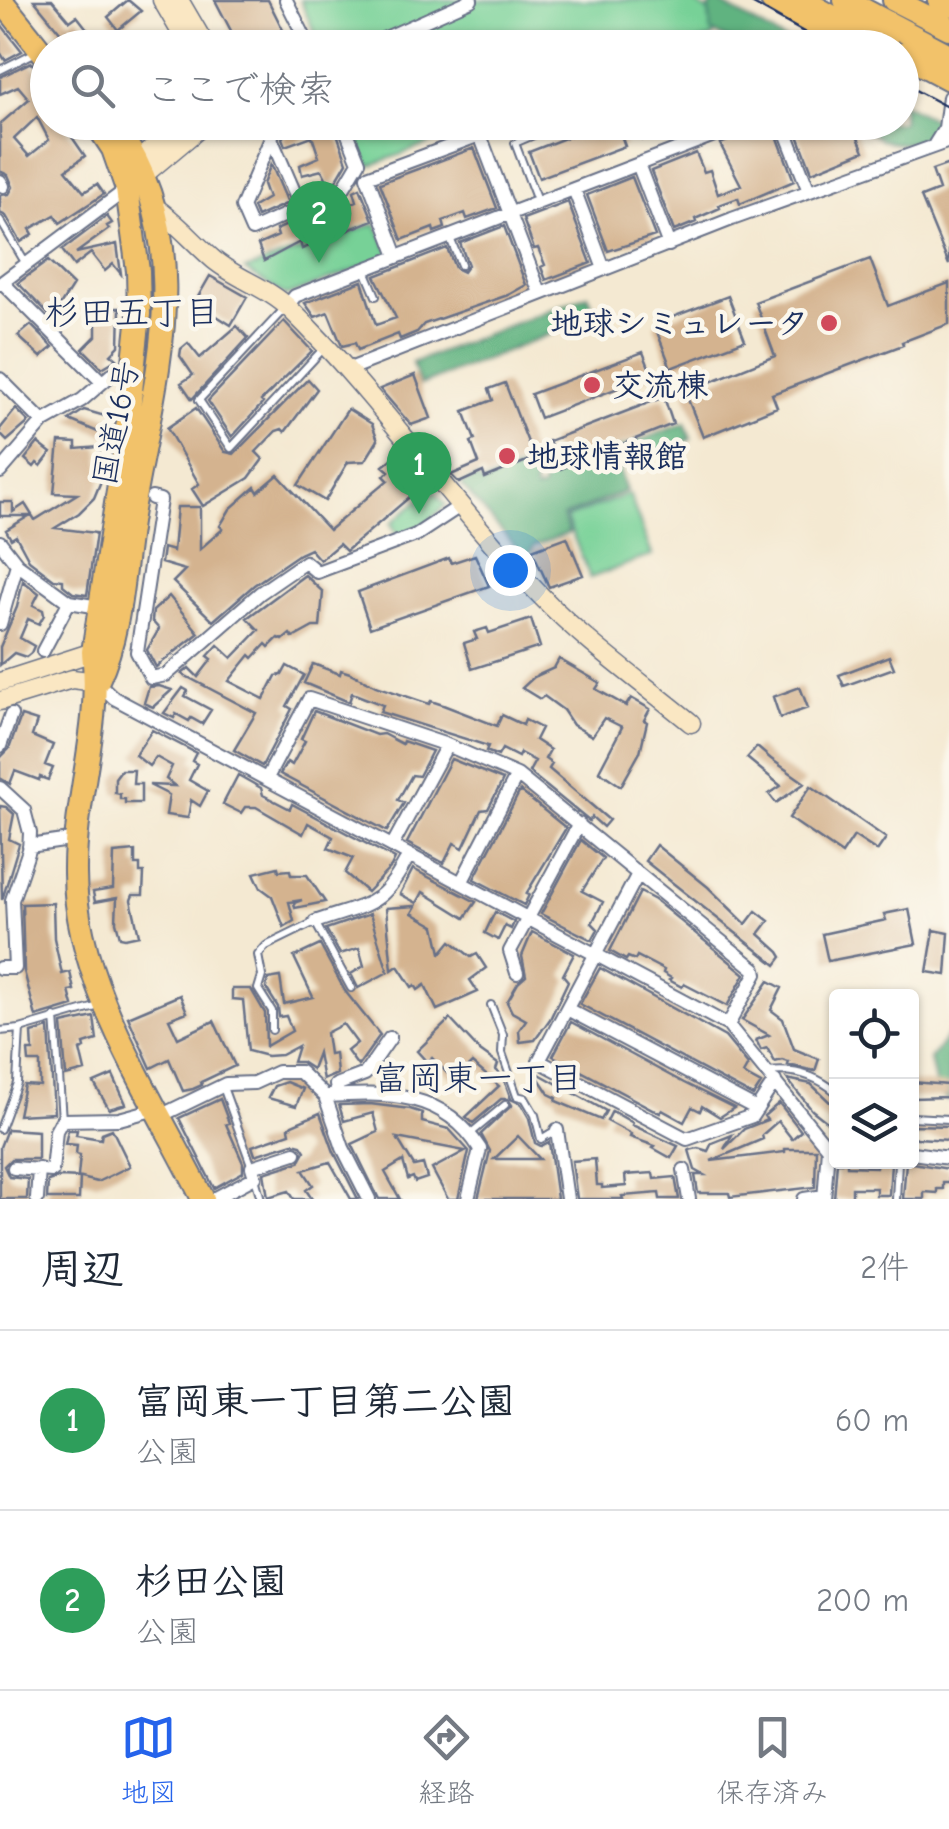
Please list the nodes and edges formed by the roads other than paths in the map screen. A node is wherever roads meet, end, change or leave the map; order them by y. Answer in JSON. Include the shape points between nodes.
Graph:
{"nodes":[{"id":1,"x":162,"y":0,"type":"edge"},
{"id":2,"x":179,"y":0,"type":"edge"},
{"id":3,"x":286,"y":0,"type":"edge"},
{"id":4,"x":471,"y":0,"type":"edge"},
{"id":5,"x":772,"y":0,"type":"edge"},
{"id":6,"x":802,"y":0,"type":"edge"},
{"id":7,"x":846,"y":0,"type":"edge"},
{"id":8,"x":894,"y":0,"type":"edge"},
{"id":9,"x":939,"y":0,"type":"edge"},
{"id":10,"x":949,"y":6,"type":"edge"},
{"id":11,"x":8,"y":8,"type":"edge"},
{"id":12,"x":949,"y":28,"type":"edge"},
{"id":13,"x":180,"y":30,"type":"edge"},
{"id":14,"x":196,"y":30,"type":"edge"},
{"id":15,"x":301,"y":30,"type":"edge"},
{"id":16,"x":404,"y":30,"type":"edge"},
{"id":17,"x":824,"y":30,"type":"edge"},
{"id":18,"x":857,"y":30,"type":"edge"},
{"id":19,"x":902,"y":30,"type":"edge"},
{"id":20,"x":30,"y":32,"type":"edge"},
{"id":21,"x":919,"y":39,"type":"edge"},
{"id":22,"x":949,"y":55,"type":"edge"},
{"id":23,"x":30,"y":59,"type":"edge"},
{"id":24,"x":919,"y":63,"type":"edge"},
{"id":25,"x":0,"y":70,"type":"edge"},
{"id":26,"x":949,"y":79,"type":"edge"},
{"id":27,"x":919,"y":81,"type":"edge"},
{"id":28,"x":949,"y":97,"type":"edge"},
{"id":29,"x":106,"y":140,"type":"edge"},
{"id":30,"x":120,"y":140,"type":"edge"},
{"id":31,"x":168,"y":140,"type":"edge"},
{"id":32,"x":183,"y":140,"type":"edge"},
{"id":33,"x":271,"y":140,"type":"edge"},
{"id":34,"x":273,"y":140,"type":"edge"},
{"id":35,"x":350,"y":140,"type":"edge"},
{"id":36,"x":467,"y":140,"type":"edge"},
{"id":37,"x":482,"y":140,"type":"edge"},
{"id":38,"x":522,"y":140,"type":"edge"},
{"id":39,"x":701,"y":140,"type":"edge"},
{"id":40,"x":789,"y":140,"type":"edge"},
{"id":41,"x":942,"y":143,"type":"edge"},
{"id":42,"x":638,"y":164,"type":"junction"},
{"id":43,"x":136,"y":175,"type":"junction"},
{"id":44,"x":574,"y":188,"type":"junction"},
{"id":45,"x":809,"y":190,"type":"junction"},
{"id":46,"x":537,"y":202,"type":"junction"},
{"id":47,"x":152,"y":205,"type":"junction"},
{"id":48,"x":302,"y":210,"type":"junction"},
{"id":49,"x":510,"y":213,"type":"junction"},
{"id":50,"x":0,"y":220,"type":"edge"},
{"id":51,"x":450,"y":236,"type":"junction"},
{"id":52,"x":670,"y":245,"type":"junction"},
{"id":53,"x":396,"y":256,"type":"junction"},
{"id":54,"x":26,"y":264,"type":"junction"},
{"id":55,"x":461,"y":265,"type":"dead end"},
{"id":56,"x":364,"y":269,"type":"junction"},
{"id":57,"x":604,"y":269,"type":"junction"},
{"id":58,"x":2,"y":284,"type":"edge"},
{"id":59,"x":540,"y":293,"type":"junction"},
{"id":60,"x":376,"y":296,"type":"dead end"},
{"id":61,"x":287,"y":306,"type":"junction"},
{"id":62,"x":326,"y":346,"type":"junction"},
{"id":63,"x":347,"y":370,"type":"junction"},
{"id":64,"x":134,"y":374,"type":"junction"},
{"id":65,"x":0,"y":379,"type":"edge"},
{"id":66,"x":102,"y":382,"type":"junction"},
{"id":67,"x":43,"y":422,"type":"junction"},
{"id":68,"x":0,"y":472,"type":"edge"},
{"id":69,"x":152,"y":498,"type":"dead end"},
{"id":70,"x":460,"y":506,"type":"junction"},
{"id":71,"x":0,"y":542,"type":"edge"},
{"id":72,"x":17,"y":564,"type":"junction"},
{"id":73,"x":69,"y":602,"type":"junction"},
{"id":74,"x":109,"y":608,"type":"junction"},
{"id":75,"x":0,"y":624,"type":"edge"},
{"id":76,"x":43,"y":651,"type":"dead end"},
{"id":77,"x":102,"y":653,"type":"junction"},
{"id":78,"x":0,"y":682,"type":"edge"},
{"id":79,"x":97,"y":682,"type":"junction"},
{"id":80,"x":5,"y":708,"type":"edge"},
{"id":81,"x":690,"y":722,"type":"dead end"},
{"id":82,"x":447,"y":745,"type":"junction"},
{"id":83,"x":0,"y":746,"type":"edge"},
{"id":84,"x":517,"y":775,"type":"junction"},
{"id":85,"x":267,"y":778,"type":"junction"},
{"id":86,"x":0,"y":788,"type":"edge"},
{"id":87,"x":579,"y":824,"type":"junction"},
{"id":88,"x":77,"y":839,"type":"junction"},
{"id":89,"x":29,"y":846,"type":"junction"},
{"id":90,"x":392,"y":846,"type":"junction"},
{"id":91,"x":409,"y":856,"type":"junction"},
{"id":92,"x":638,"y":874,"type":"junction"},
{"id":93,"x":460,"y":884,"type":"junction"},
{"id":94,"x":527,"y":919,"type":"junction"},
{"id":95,"x":316,"y":922,"type":"junction"},
{"id":96,"x":596,"y":956,"type":"junction"},
{"id":97,"x":0,"y":968,"type":"edge"},
{"id":98,"x":518,"y":972,"type":"dead end"},
{"id":99,"x":351,"y":988,"type":"dead end"},
{"id":100,"x":105,"y":1003,"type":"junction"},
{"id":101,"x":491,"y":1004,"type":"dead end"},
{"id":102,"x":567,"y":1009,"type":"junction"},
{"id":103,"x":55,"y":1017,"type":"junction"},
{"id":104,"x":728,"y":1024,"type":"junction"},
{"id":105,"x":20,"y":1028,"type":"junction"},
{"id":106,"x":272,"y":1030,"type":"dead end"},
{"id":107,"x":0,"y":1031,"type":"edge"},
{"id":108,"x":390,"y":1038,"type":"dead end"},
{"id":109,"x":771,"y":1077,"type":"junction"},
{"id":110,"x":222,"y":1086,"type":"junction"},
{"id":111,"x":829,"y":1086,"type":"edge"},
{"id":112,"x":332,"y":1095,"type":"junction"},
{"id":113,"x":930,"y":1104,"type":"dead end"},
{"id":114,"x":505,"y":1105,"type":"dead end"},
{"id":115,"x":758,"y":1109,"type":"junction"},
{"id":116,"x":158,"y":1112,"type":"junction"},
{"id":117,"x":919,"y":1117,"type":"edge"},
{"id":118,"x":930,"y":1118,"type":"junction"},
{"id":119,"x":949,"y":1119,"type":"edge"},
{"id":120,"x":62,"y":1120,"type":"junction"},
{"id":121,"x":0,"y":1129,"type":"edge"},
{"id":122,"x":558,"y":1130,"type":"joint"},
{"id":123,"x":470,"y":1134,"type":"junction"},
{"id":124,"x":829,"y":1144,"type":"edge"},
{"id":125,"x":295,"y":1153,"type":"dead end"},
{"id":126,"x":919,"y":1154,"type":"edge"},
{"id":127,"x":949,"y":1158,"type":"edge"},
{"id":128,"x":829,"y":1166,"type":"edge"},
{"id":129,"x":14,"y":1168,"type":"dead end"},
{"id":130,"x":39,"y":1169,"type":"junction"},
{"id":131,"x":898,"y":1169,"type":"edge"},
{"id":132,"x":684,"y":1170,"type":"dead end"},
{"id":133,"x":253,"y":1172,"type":"junction"},
{"id":134,"x":824,"y":1198,"type":"edge"},
{"id":135,"x":36,"y":1199,"type":"edge"},
{"id":136,"x":203,"y":1199,"type":"edge"},
{"id":137,"x":214,"y":1199,"type":"edge"},
{"id":138,"x":261,"y":1199,"type":"edge"},
{"id":139,"x":368,"y":1199,"type":"edge"},
{"id":140,"x":468,"y":1199,"type":"edge"},
{"id":141,"x":567,"y":1199,"type":"edge"},
{"id":142,"x":689,"y":1199,"type":"edge"},
{"id":143,"x":804,"y":1199,"type":"edge"},
{"id":144,"x":896,"y":1199,"type":"edge"}],
"edges":[{"from":1,"to":13,"type":"street"},
{"from":2,"to":14,"type":"street"},
{"from":3,"to":15,"type":"street"},
{"from":4,"to":16,"type":"street"},
{"from":5,"to":17,"type":"highway"},
{"from":6,"to":18,"type":"highway"},
{"from":7,"to":19,"type":"highway"},
{"from":8,"to":12,"type":"highway"},
{"from":9,"to":10,"type":"highway"},
{"from":11,"to":20,"type":"highway"},
{"from":21,"to":22,"type":"highway"},
{"from":23,"to":25,"type":"lane"},
{"from":24,"to":26,"type":"highway"},
{"from":27,"to":28,"type":"highway"},
{"from":28,"to":41,"type":"street"},
{"from":29,"to":43,"type":"highway","name":"国道16号"},
{"from":30,"to":43,"type":"highway","name":"国道16号"},
{"from":31,"to":43,"type":"street"},
{"from":32,"to":43,"type":"street"},
{"from":33,"to":48,"type":"street","via":[[242,207],[252,230]]},
{"from":34,"to":48,"type":"street"},
{"from":35,"to":48,"type":"street","via":[[359,162],[343,189]]},
{"from":36,"to":53,"type":"street","via":[[368,177]]},
{"from":37,"to":49,"type":"street"},
{"from":38,"to":46,"type":"lane","via":[[515,143]]},
{"from":39,"to":42,"type":"street"},
{"from":40,"to":45,"type":"street"},
{"from":41,"to":45,"type":"street"},
{"from":42,"to":44,"type":"street"},
{"from":42,"to":52,"type":"street"},
{"from":43,"to":47,"type":"highway","name":"国道16号"},
{"from":43,"to":54,"type":"street"},
{"from":43,"to":64,"type":"highway","name":"国道16号"},
{"from":44,"to":46,"type":"street"},
{"from":44,"to":57,"type":"street"},
{"from":45,"to":52,"type":"street"},
{"from":46,"to":49,"type":"street"},
{"from":47,"to":61,"type":"street","via":[[221,265]]},
{"from":47,"to":74,"type":"highway","name":"国道16号","via":[[163,266],[164,336]]},
{"from":49,"to":51,"type":"street"},
{"from":49,"to":59,"type":"street"},
{"from":50,"to":54,"type":"lane"},
{"from":51,"to":53,"type":"street"},
{"from":51,"to":55,"type":"lane"},
{"from":52,"to":57,"type":"street"},
{"from":53,"to":56,"type":"street"},
{"from":54,"to":58,"type":"street"},
{"from":56,"to":60,"type":"lane"},
{"from":56,"to":61,"type":"street","via":[[296,296]]},
{"from":57,"to":59,"type":"street"},
{"from":58,"to":66,"type":"street"},
{"from":59,"to":63,"type":"street"},
{"from":61,"to":62,"type":"street"},
{"from":61,"to":62,"type":"lane","via":[[199,400],[231,448]]},
{"from":62,"to":63,"type":"street"},
{"from":63,"to":70,"type":"street"},
{"from":64,"to":66,"type":"street","via":[[112,374]]},
{"from":64,"to":74,"type":"highway","name":"国道16号"},
{"from":65,"to":67,"type":"street"},
{"from":66,"to":67,"type":"street"},
{"from":67,"to":68,"type":"street"},
{"from":69,"to":70,"type":"street","via":[[160,500],[138,652],[151,678],[166,675],[305,562],[317,572],[334,566],[416,535]]},
{"from":70,"to":81,"type":"street","via":[[572,626]]},
{"from":71,"to":72,"type":"street"},
{"from":72,"to":73,"type":"street"},
{"from":72,"to":75,"type":"street"},
{"from":73,"to":74,"type":"street"},
{"from":73,"to":76,"type":"street"},
{"from":74,"to":77,"type":"highway","name":"国道16号"},
{"from":77,"to":78,"type":"street"},
{"from":77,"to":79,"type":"highway","name":"国道16号"},
{"from":79,"to":80,"type":"street","via":[[72,679]]},
{"from":79,"to":85,"type":"street","via":[[114,698]]},
{"from":79,"to":88,"type":"highway","name":"国道16号"},
{"from":80,"to":83,"type":"street"},
{"from":82,"to":84,"type":"street"},
{"from":82,"to":85,"type":"street","via":[[309,699]]},
{"from":82,"to":90,"type":"street"},
{"from":84,"to":87,"type":"street"},
{"from":84,"to":93,"type":"street"},
{"from":85,"to":90,"type":"street"},
{"from":86,"to":89,"type":"street","via":[[24,810]]},
{"from":87,"to":92,"type":"street"},
{"from":87,"to":94,"type":"street"},
{"from":88,"to":89,"type":"street"},
{"from":88,"to":100,"type":"highway","name":"国道16号","via":[[77,909]]},
{"from":89,"to":97,"type":"street","via":[[12,900],[15,968]]},
{"from":90,"to":91,"type":"street"},
{"from":91,"to":93,"type":"street"},
{"from":91,"to":95,"type":"street","via":[[393,888],[372,903]]},
{"from":92,"to":96,"type":"street"},
{"from":92,"to":104,"type":"street","via":[[755,969]]},
{"from":93,"to":94,"type":"street"},
{"from":94,"to":96,"type":"street"},
{"from":94,"to":98,"type":"street","via":[[510,951]]},
{"from":95,"to":99,"type":"lane"},
{"from":95,"to":106,"type":"lane","via":[[258,955],[258,989],[272,1011]]},
{"from":96,"to":102,"type":"street"},
{"from":96,"to":104,"type":"street"},
{"from":100,"to":103,"type":"lane"},
{"from":100,"to":116,"type":"highway","name":"国道16号"},
{"from":101,"to":122,"type":"lane","via":[[516,1096],[535,1115],[541,1139]]},
{"from":102,"to":115,"type":"street"},
{"from":102,"to":115,"type":"street","via":[[539,1061],[687,1139]]},
{"from":103,"to":105,"type":"lane"},
{"from":103,"to":120,"type":"lane"},
{"from":104,"to":109,"type":"street"},
{"from":105,"to":107,"type":"lane"},
{"from":105,"to":121,"type":"lane","via":[[18,1083]]},
{"from":108,"to":112,"type":"street","via":[[365,1074],[336,1085]]},
{"from":109,"to":111,"type":"lane","via":[[786,1070]]},
{"from":109,"to":115,"type":"street"},
{"from":109,"to":124,"type":"street"},
{"from":110,"to":112,"type":"street","via":[[289,1070]]},
{"from":110,"to":116,"type":"street"},
{"from":110,"to":133,"type":"lane"},
{"from":112,"to":123,"type":"street","via":[[386,1092],[459,1120]]},
{"from":112,"to":139,"type":"street","via":[[343,1148]]},
{"from":113,"to":118,"type":"lane"},
{"from":114,"to":123,"type":"lane"},
{"from":116,"to":120,"type":"street"},
{"from":116,"to":136,"type":"highway","name":"国道16号"},
{"from":117,"to":118,"type":"lane"},
{"from":118,"to":119,"type":"lane"},
{"from":120,"to":130,"type":"street","via":[[52,1171]]},
{"from":122,"to":141,"type":"street"},
{"from":123,"to":140,"type":"street","via":[[480,1150]]},
{"from":125,"to":133,"type":"street"},
{"from":126,"to":127,"type":"street"},
{"from":128,"to":134,"type":"street"},
{"from":129,"to":130,"type":"street"},
{"from":130,"to":135,"type":"street"},
{"from":131,"to":144,"type":"lane"},
{"from":132,"to":142,"type":"street"},
{"from":133,"to":137,"type":"street"},
{"from":133,"to":138,"type":"lane"},
{"from":134,"to":143,"type":"street"}]}
